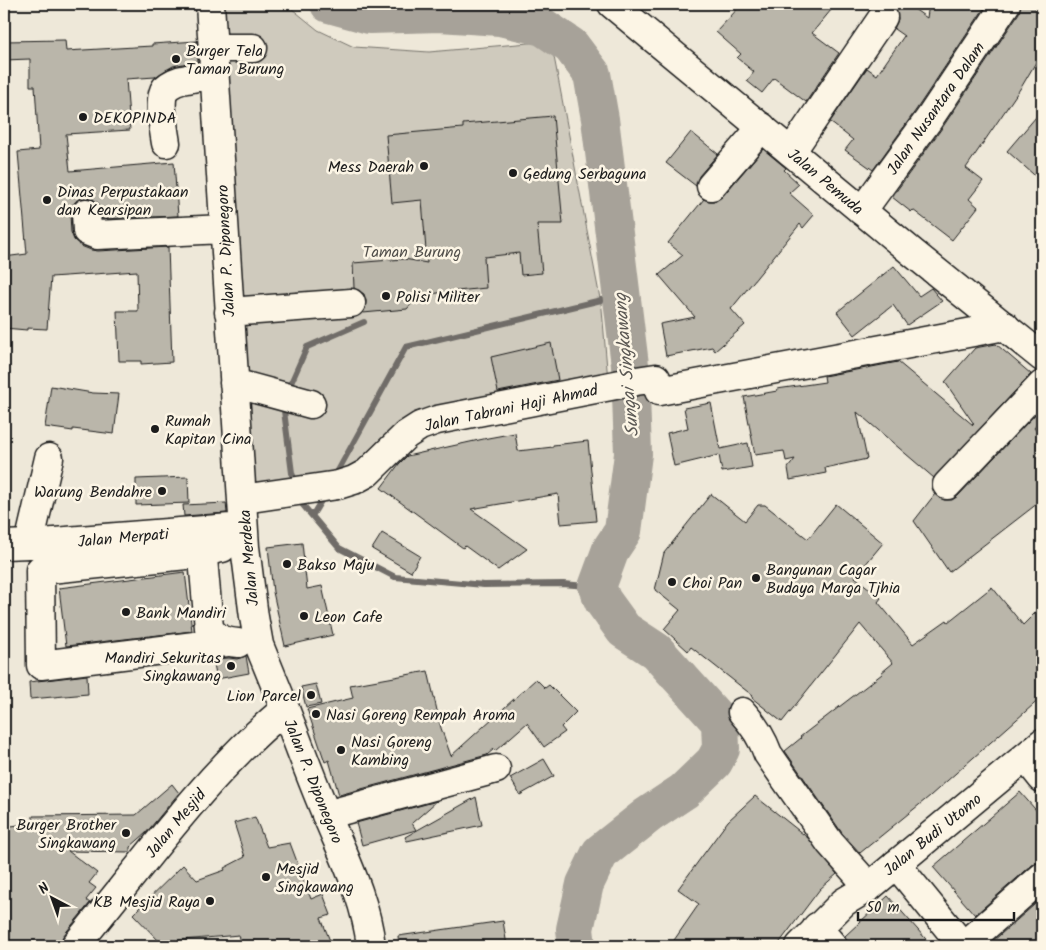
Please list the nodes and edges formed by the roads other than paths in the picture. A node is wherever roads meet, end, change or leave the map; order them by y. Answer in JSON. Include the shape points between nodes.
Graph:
{"nodes":[{"id":1,"x":210,"y":4,"type":"edge"},
{"id":2,"x":612,"y":4,"type":"edge"},
{"id":3,"x":1006,"y":4,"type":"edge"},
{"id":4,"x":639,"y":16,"type":"edge"},
{"id":5,"x":883,"y":17,"type":"dead end"},
{"id":6,"x":214,"y":48,"type":"junction"},
{"id":7,"x":252,"y":48,"type":"dead end"},
{"id":8,"x":214,"y":78,"type":"junction"},
{"id":9,"x":762,"y":128,"type":"junction"},
{"id":10,"x":166,"y":143,"type":"dead end"},
{"id":11,"x":791,"y":152,"type":"junction"},
{"id":12,"x":711,"y":186,"type":"dead end"},
{"id":13,"x":862,"y":211,"type":"junction"},
{"id":14,"x":86,"y":213,"type":"dead end"},
{"id":15,"x":224,"y":230,"type":"junction"},
{"id":16,"x":351,"y":303,"type":"dead end"},
{"id":17,"x":229,"y":312,"type":"junction"},
{"id":18,"x":1005,"y":326,"type":"junction"},
{"id":19,"x":1042,"y":357,"type":"edge"},
{"id":20,"x":234,"y":383,"type":"junction"},
{"id":21,"x":1042,"y":385,"type":"edge"},
{"id":22,"x":311,"y":404,"type":"dead end"},
{"id":23,"x":49,"y":458,"type":"dead end"},
{"id":24,"x":947,"y":485,"type":"dead end"},
{"id":25,"x":256,"y":497,"type":"junction"},
{"id":26,"x":244,"y":537,"type":"junction"},
{"id":27,"x":17,"y":545,"type":"edge"},
{"id":28,"x":206,"y":553,"type":"junction"},
{"id":29,"x":254,"y":616,"type":"joint"},
{"id":30,"x":227,"y":642,"type":"junction"},
{"id":31,"x":259,"y":645,"type":"junction"},
{"id":32,"x":285,"y":709,"type":"junction"},
{"id":33,"x":742,"y":712,"type":"dead end"},
{"id":34,"x":1037,"y":759,"type":"edge"},
{"id":35,"x":496,"y":769,"type":"dead end"},
{"id":36,"x":326,"y":815,"type":"junction"},
{"id":37,"x":896,"y":864,"type":"junction"},
{"id":38,"x":1042,"y":877,"type":"edge"},
{"id":39,"x":869,"y":887,"type":"junction"},
{"id":40,"x":373,"y":940,"type":"edge"},
{"id":41,"x":817,"y":940,"type":"edge"},
{"id":42,"x":75,"y":946,"type":"edge"},
{"id":43,"x":963,"y":946,"type":"edge"}],
"edges":[{"from":1,"to":6,"type":"street","name":"Jalan P. Diponegoro"},
{"from":2,"to":4,"type":"street","name":"Jalan Pemuda"},
{"from":3,"to":13,"type":"street","name":"Jalan Nusantara Dalam","via":[[930,119]]},
{"from":4,"to":9,"type":"street","name":"Jalan Pemuda"},
{"from":5,"to":11,"type":"street"},
{"from":6,"to":7,"type":"street"},
{"from":6,"to":8,"type":"street","name":"Jalan P. Diponegoro"},
{"from":8,"to":10,"type":"street","via":[[186,79],[164,89]]},
{"from":8,"to":15,"type":"street","name":"Jalan P. Diponegoro"},
{"from":9,"to":11,"type":"street","name":"Jalan Pemuda"},
{"from":9,"to":12,"type":"street"},
{"from":11,"to":13,"type":"street","name":"Jalan Pemuda"},
{"from":13,"to":18,"type":"street","name":"Jalan Pemuda"},
{"from":14,"to":15,"type":"street","via":[[86,231],[98,235]]},
{"from":15,"to":17,"type":"street","name":"Jalan P. Diponegoro"},
{"from":16,"to":17,"type":"street"},
{"from":17,"to":20,"type":"street","name":"Jalan P. Diponegoro"},
{"from":18,"to":19,"type":"street","name":"Jalan Pemuda"},
{"from":18,"to":25,"type":"street","name":"Jalan Tabrani Haji Ahmad","via":[[659,391],[656,378],[437,420],[406,435],[367,474],[354,480]]},
{"from":20,"to":22,"type":"street"},
{"from":20,"to":25,"type":"street","name":"Jalan P. Diponegoro"},
{"from":21,"to":24,"type":"street"},
{"from":23,"to":27,"type":"street"},
{"from":25,"to":26,"type":"street","name":"Jalan Merdeka"},
{"from":26,"to":27,"type":"street","name":"Jalan Merpati"},
{"from":26,"to":28,"type":"street"},
{"from":26,"to":29,"type":"street","name":"Jalan Merdeka"},
{"from":28,"to":30,"type":"street","via":[[203,558],[209,628],[215,636]]},
{"from":28,"to":30,"type":"street","via":[[40,570],[41,665]]},
{"from":29,"to":31,"type":"street","name":"Jalan P. Diponegoro"},
{"from":30,"to":31,"type":"street"},
{"from":31,"to":32,"type":"street","name":"Jalan P. Diponegoro"},
{"from":32,"to":36,"type":"street","name":"Jalan P. Diponegoro"},
{"from":32,"to":42,"type":"street","name":"Jalan Mesjid","via":[[226,764],[172,824]]},
{"from":33,"to":39,"type":"street","via":[[754,725],[768,754],[830,842]]},
{"from":34,"to":37,"type":"street","name":"Jalan Budi Utomo"},
{"from":35,"to":36,"type":"street"},
{"from":36,"to":40,"type":"street","name":"Jalan P. Diponegoro","via":[[354,877]]},
{"from":37,"to":39,"type":"street","name":"Jalan Budi Utomo"},
{"from":37,"to":43,"type":"street"},
{"from":38,"to":43,"type":"street"},
{"from":39,"to":41,"type":"street","name":"Jalan Budi Utomo","via":[[844,902]]}]}
